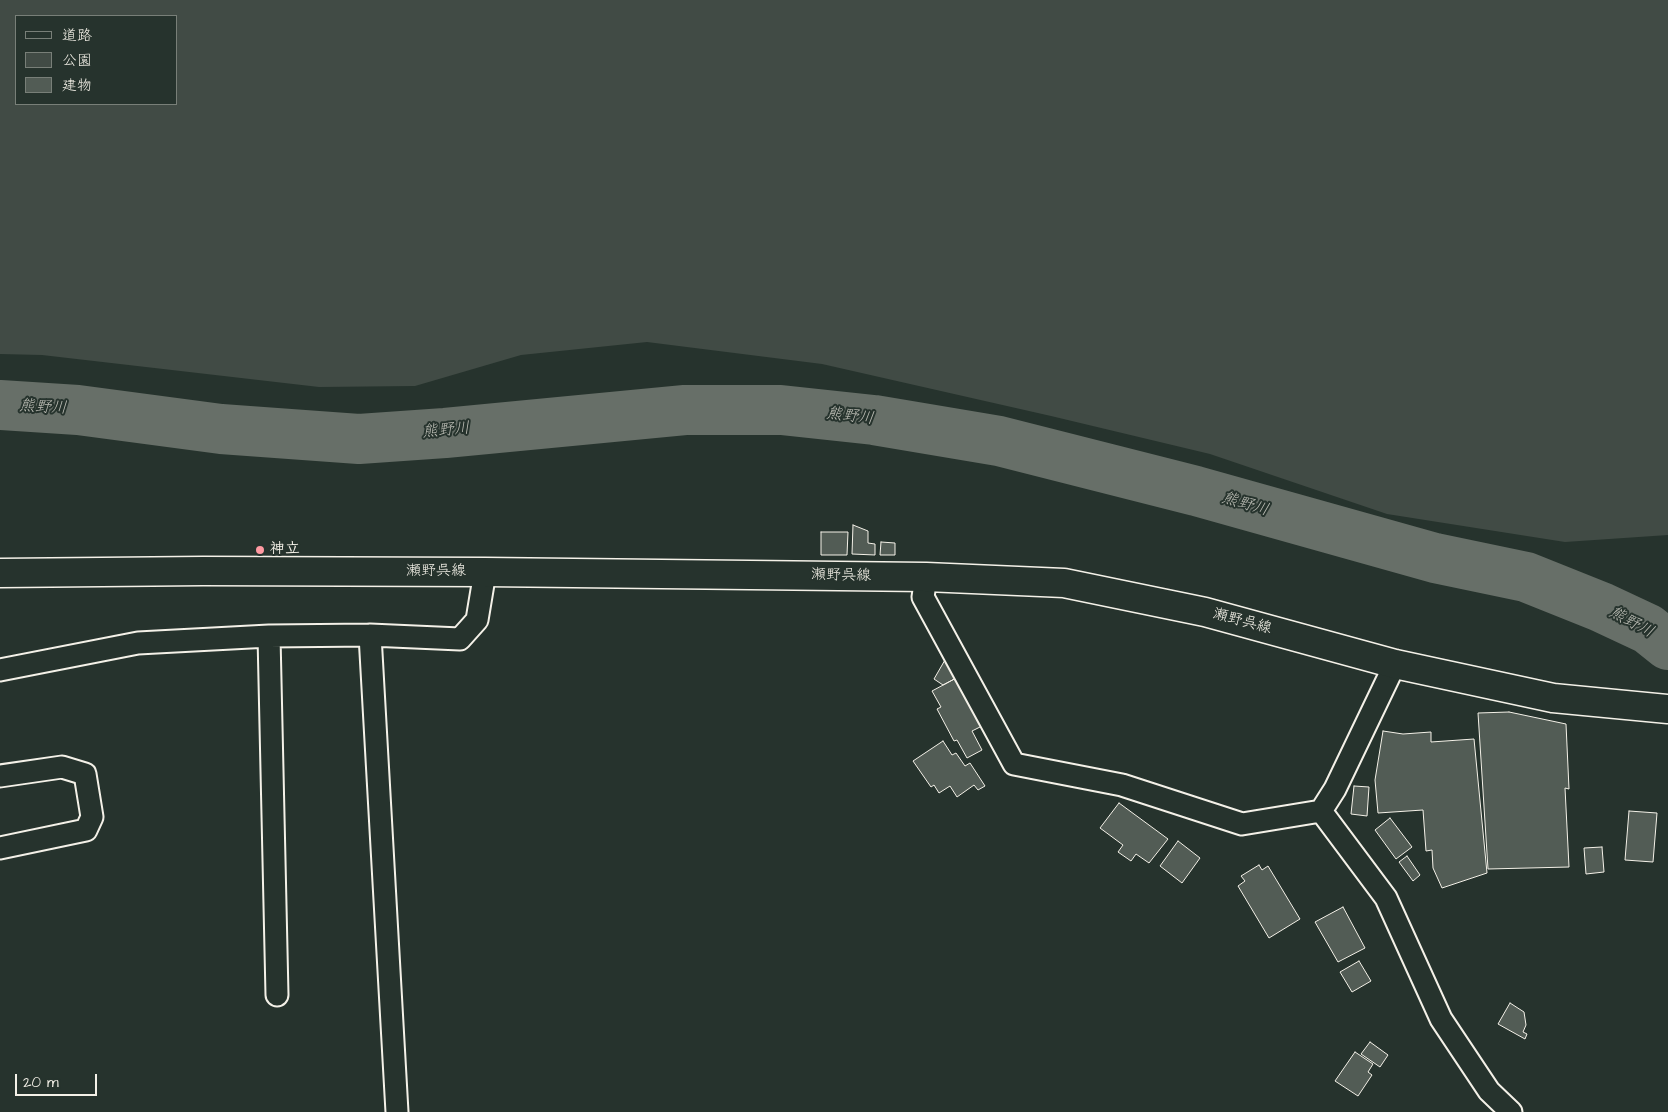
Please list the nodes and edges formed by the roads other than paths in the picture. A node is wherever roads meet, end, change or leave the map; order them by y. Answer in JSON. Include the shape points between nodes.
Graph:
{"nodes":[{"id":1,"x":485,"y":572,"type":"junction"},
{"id":2,"x":0,"y":573,"type":"edge"},
{"id":3,"x":926,"y":577,"type":"junction"},
{"id":4,"x":269,"y":636,"type":"junction"},
{"id":5,"x":370,"y":636,"type":"junction"},
{"id":6,"x":1395,"y":664,"type":"junction"},
{"id":7,"x":0,"y":670,"type":"edge"},
{"id":8,"x":1668,"y":709,"type":"edge"},
{"id":9,"x":0,"y":776,"type":"edge"},
{"id":10,"x":1321,"y":811,"type":"junction"},
{"id":11,"x":0,"y":848,"type":"edge"},
{"id":12,"x":277,"y":995,"type":"dead end"},
{"id":13,"x":397,"y":1112,"type":"edge"},
{"id":14,"x":1511,"y":1112,"type":"edge"}],
"edges":[{"from":1,"to":2,"type":"main road","name":"瀬野呉線"},
{"from":1,"to":3,"type":"main road","name":"瀬野呉線"},
{"from":1,"to":5,"type":"street","via":[[477,620],[460,639]]},
{"from":3,"to":6,"type":"main road","name":"瀬野呉線","via":[[1064,583],[1205,612]]},
{"from":3,"to":10,"type":"street","via":[[923,597],[1014,764],[1122,785],[1242,824]]},
{"from":4,"to":5,"type":"street"},
{"from":4,"to":7,"type":"street","via":[[138,643]]},
{"from":4,"to":12,"type":"street"},
{"from":5,"to":13,"type":"street"},
{"from":6,"to":8,"type":"main road","name":"瀬野呉線","via":[[1553,698]]},
{"from":6,"to":10,"type":"street","via":[[1335,789]]},
{"from":9,"to":11,"type":"street","via":[[62,767],[85,774],[92,817],[86,830]]},
{"from":10,"to":14,"type":"street","via":[[1386,898],[1441,1019],[1489,1091]]}]}
